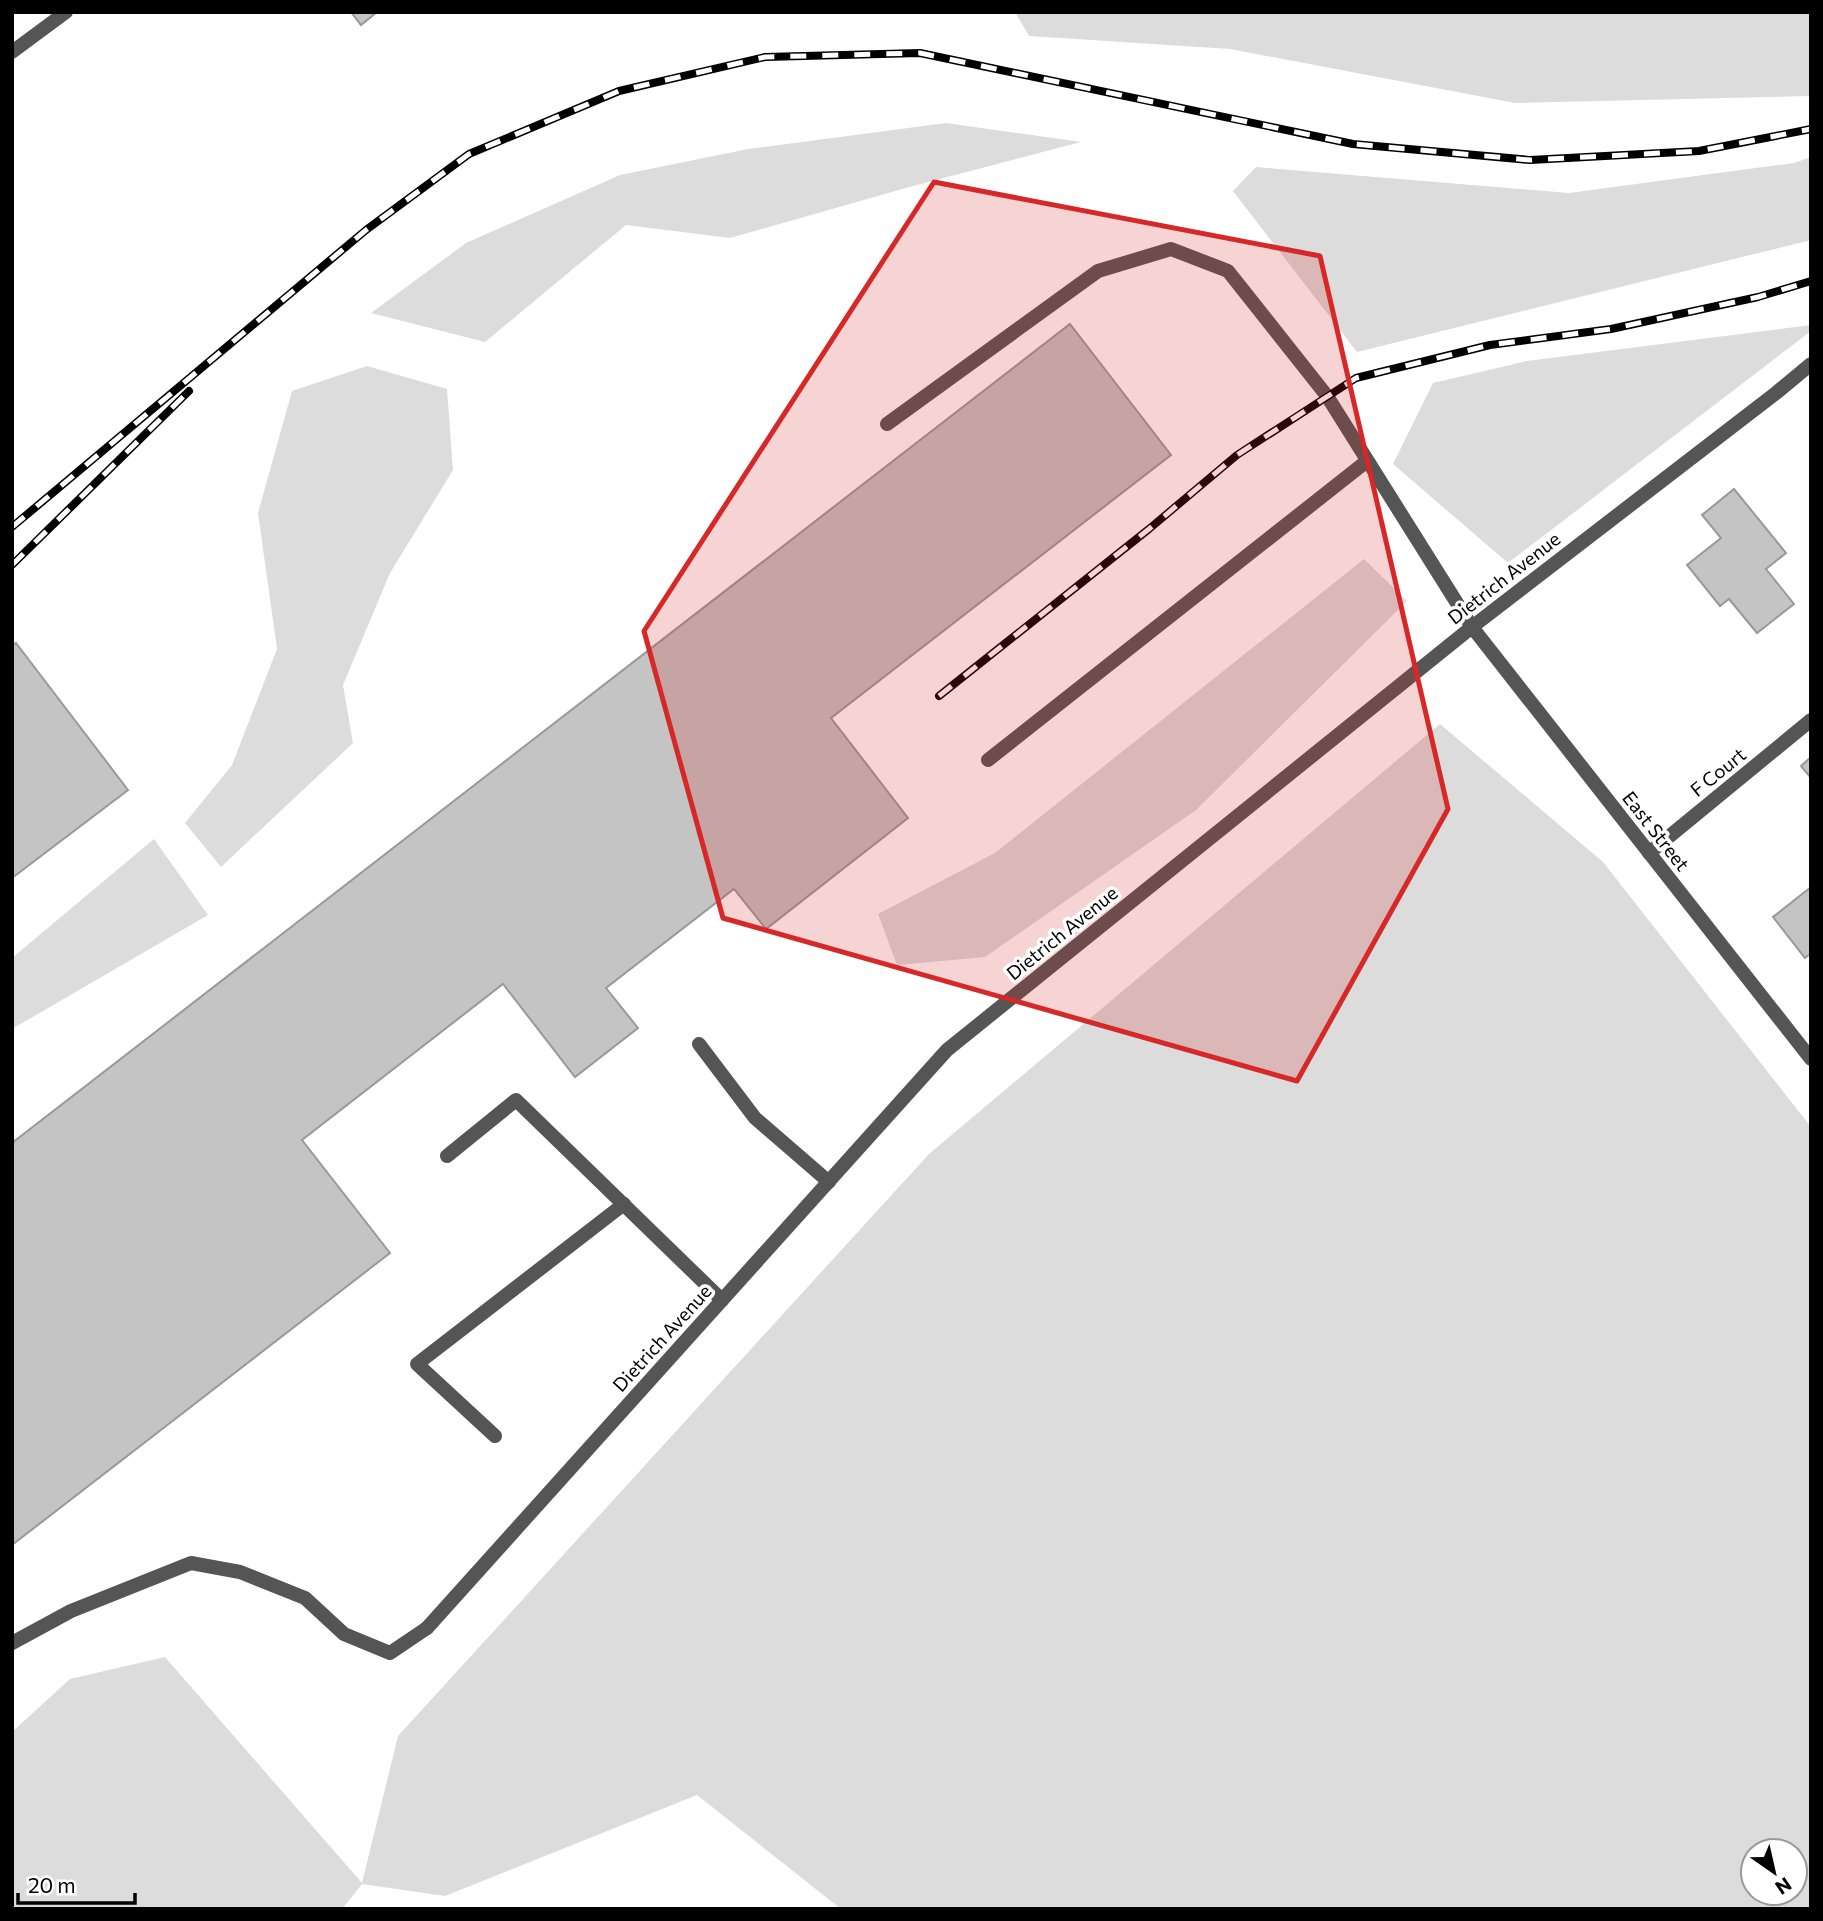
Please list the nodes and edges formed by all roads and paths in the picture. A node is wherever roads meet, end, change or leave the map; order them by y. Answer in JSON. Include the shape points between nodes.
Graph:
{"nodes":[{"id":1,"x":66,"y":12,"type":"edge"},
{"id":2,"x":12,"y":52,"type":"edge"},
{"id":3,"x":1811,"y":364,"type":"edge"},
{"id":4,"x":887,"y":424,"type":"dead end"},
{"id":5,"x":1367,"y":461,"type":"junction"},
{"id":6,"x":1472,"y":627,"type":"junction"},
{"id":7,"x":1811,"y":720,"type":"edge"},
{"id":8,"x":988,"y":760,"type":"dead end"},
{"id":9,"x":1649,"y":853,"type":"junction"},
{"id":10,"x":699,"y":1044,"type":"dead end"},
{"id":11,"x":1811,"y":1059,"type":"edge"},
{"id":12,"x":447,"y":1156,"type":"dead end"},
{"id":13,"x":829,"y":1182,"type":"junction"},
{"id":14,"x":624,"y":1204,"type":"junction"},
{"id":15,"x":722,"y":1300,"type":"junction"},
{"id":16,"x":495,"y":1436,"type":"dead end"},
{"id":17,"x":12,"y":1643,"type":"edge"}],
"edges":[{"from":1,"to":2,"type":"street"},
{"from":3,"to":6,"type":"street","name":"Dietrich Avenue"},
{"from":4,"to":5,"type":"street","name":"East Street","via":[[1098,271],[1171,249],[1228,271],[1327,396]]},
{"from":5,"to":6,"type":"street","name":"East Street"},
{"from":5,"to":8,"type":"street"},
{"from":6,"to":9,"type":"street","name":"East Street"},
{"from":6,"to":13,"type":"street","name":"Dietrich Avenue","via":[[947,1050]]},
{"from":7,"to":9,"type":"street","name":"F Court"},
{"from":9,"to":11,"type":"street","name":"East Street"},
{"from":10,"to":13,"type":"street","via":[[755,1118]]},
{"from":12,"to":14,"type":"street","via":[[516,1100]]},
{"from":13,"to":15,"type":"street","name":"Dietrich Avenue"},
{"from":14,"to":15,"type":"street"},
{"from":14,"to":16,"type":"street","via":[[417,1364]]},
{"from":15,"to":17,"type":"street","name":"Dietrich Avenue","via":[[427,1628],[390,1653],[344,1634],[305,1598],[240,1572],[191,1563],[71,1611]]}]}
